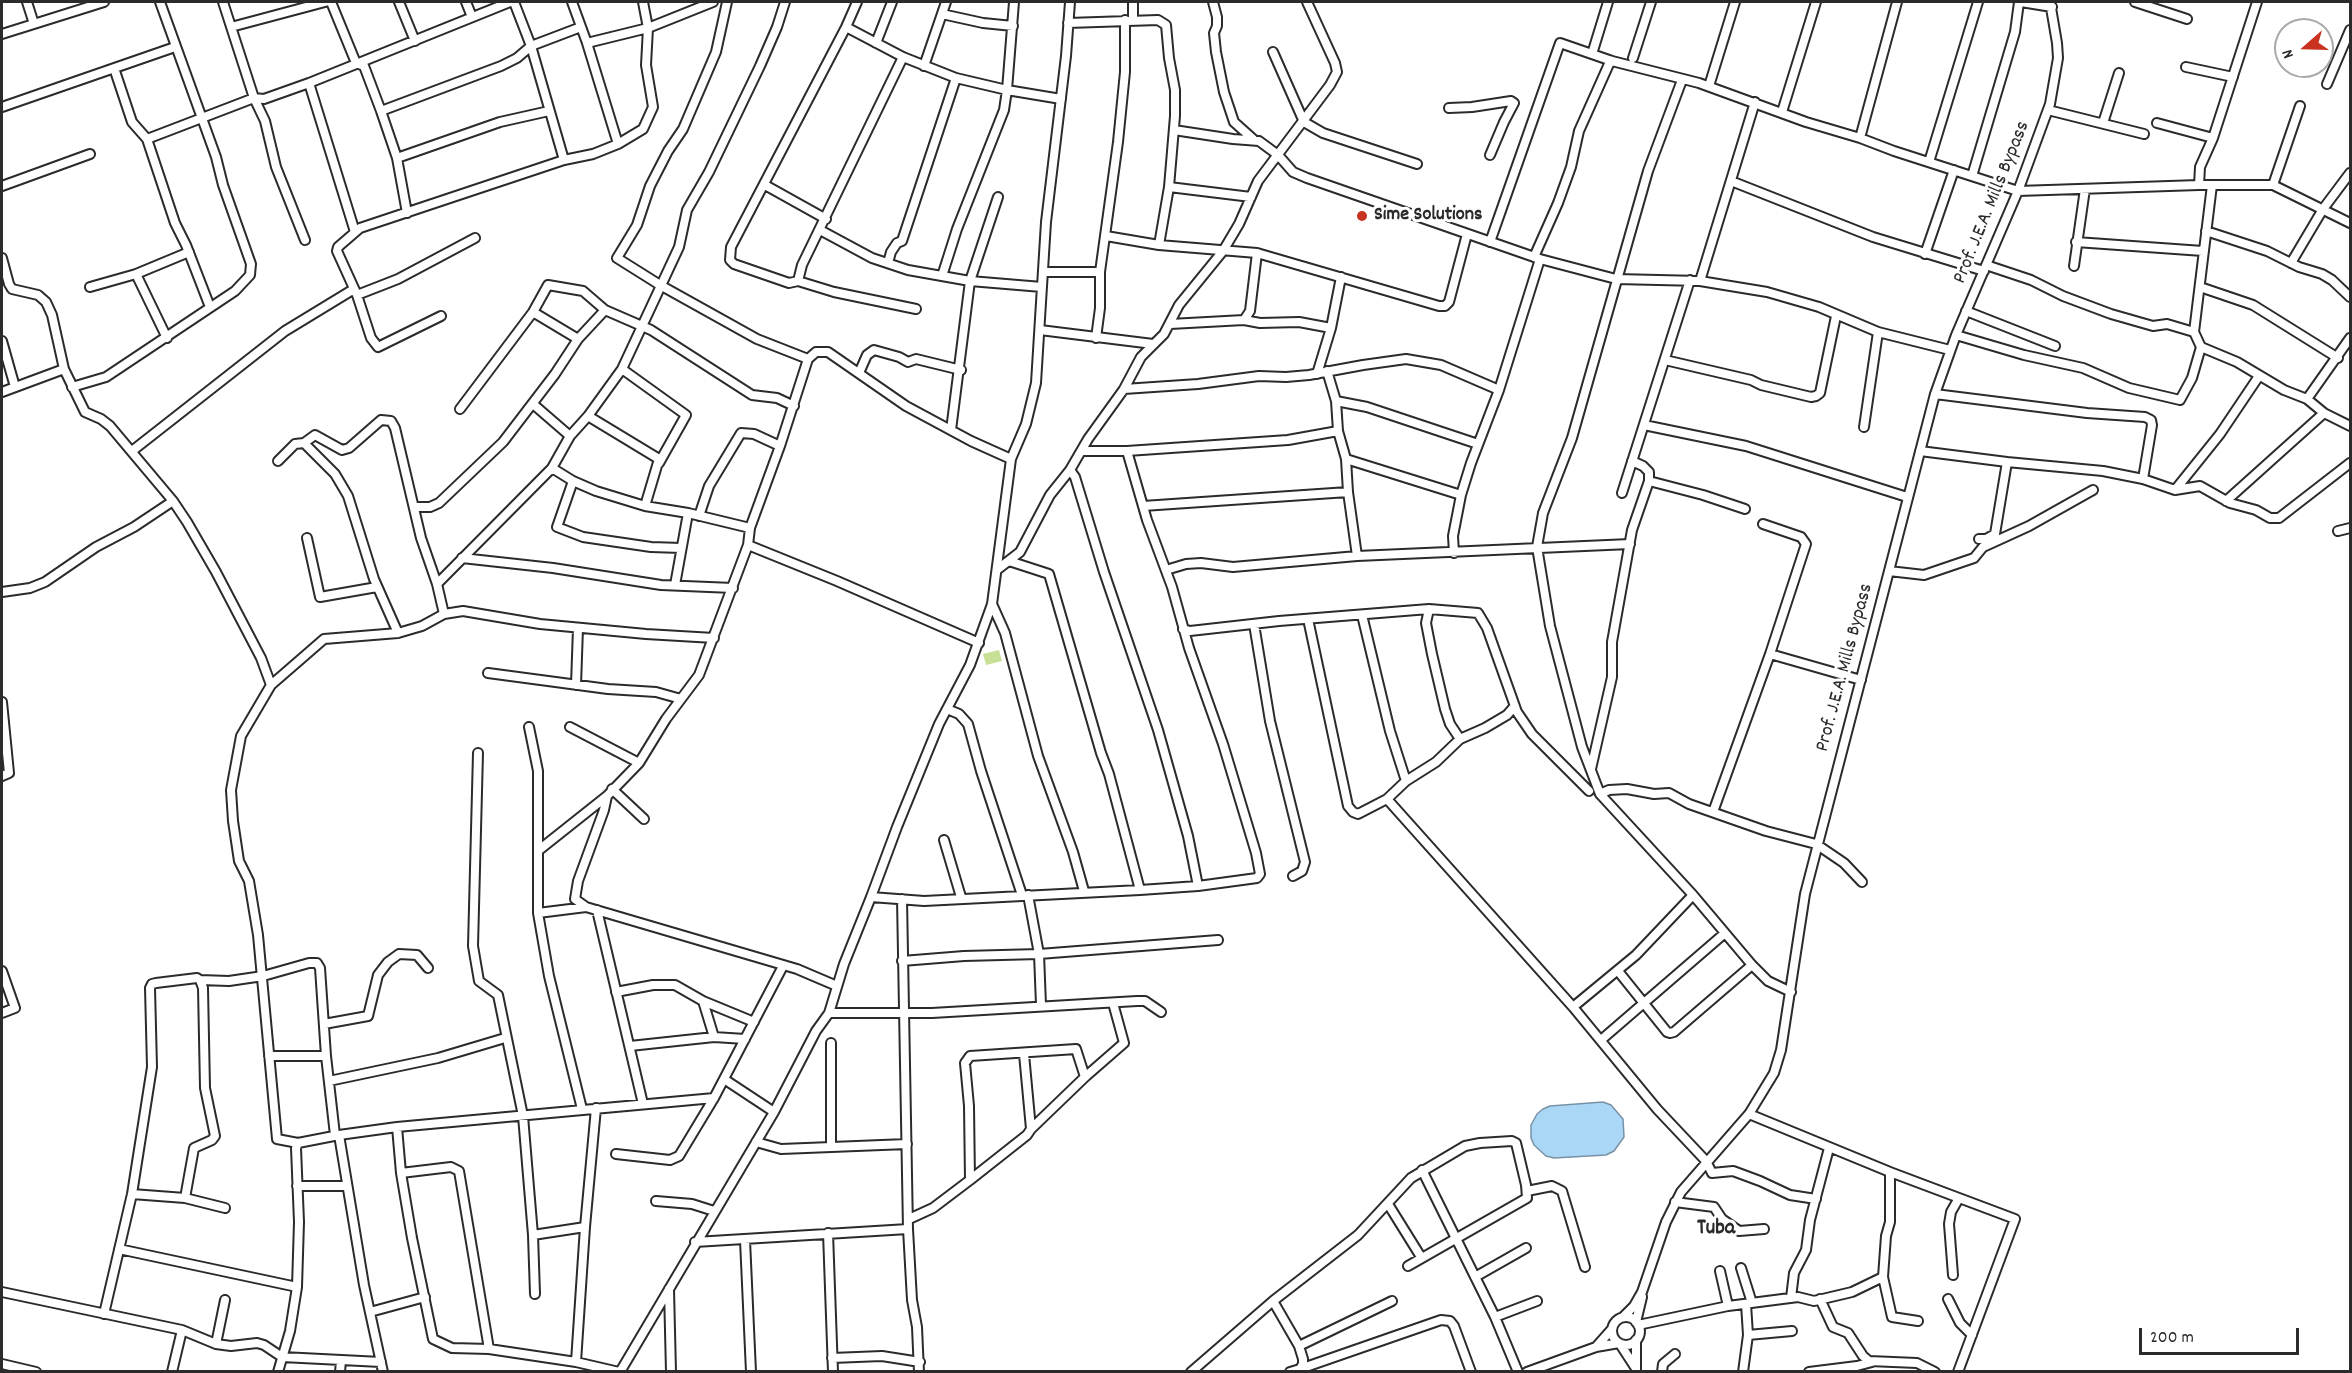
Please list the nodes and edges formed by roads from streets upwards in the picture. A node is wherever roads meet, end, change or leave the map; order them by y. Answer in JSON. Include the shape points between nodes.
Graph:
{"nodes":[{"id":1,"x":27,"y":2,"type":"edge"},
{"id":2,"x":104,"y":2,"type":"edge"},
{"id":3,"x":160,"y":2,"type":"edge"},
{"id":4,"x":223,"y":2,"type":"edge"},
{"id":5,"x":325,"y":2,"type":"edge"},
{"id":6,"x":331,"y":2,"type":"edge"},
{"id":7,"x":399,"y":2,"type":"edge"},
{"id":8,"x":466,"y":2,"type":"edge"},
{"id":9,"x":512,"y":2,"type":"edge"},
{"id":10,"x":572,"y":2,"type":"edge"},
{"id":11,"x":643,"y":2,"type":"edge"},
{"id":12,"x":713,"y":2,"type":"edge"},
{"id":13,"x":727,"y":2,"type":"edge"},
{"id":14,"x":785,"y":2,"type":"edge"},
{"id":15,"x":857,"y":2,"type":"edge"},
{"id":16,"x":892,"y":2,"type":"edge"},
{"id":17,"x":946,"y":2,"type":"edge"},
{"id":18,"x":1014,"y":2,"type":"edge"},
{"id":19,"x":1070,"y":2,"type":"edge"},
{"id":20,"x":1133,"y":2,"type":"edge"},
{"id":21,"x":1213,"y":2,"type":"edge"},
{"id":22,"x":1307,"y":2,"type":"edge"},
{"id":23,"x":1608,"y":2,"type":"edge"},
{"id":24,"x":1651,"y":2,"type":"edge"},
{"id":25,"x":1735,"y":2,"type":"edge"},
{"id":26,"x":1816,"y":2,"type":"edge"},
{"id":27,"x":1897,"y":2,"type":"edge"},
{"id":28,"x":1978,"y":2,"type":"edge"},
{"id":29,"x":2020,"y":2,"type":"edge"},
{"id":30,"x":2135,"y":2,"type":"edge"},
{"id":31,"x":2258,"y":2,"type":"edge"},
{"id":32,"x":700,"y":4,"type":"edge"},
{"id":33,"x":2051,"y":4,"type":"edge"},
{"id":34,"x":942,"y":14,"type":"junction"},
{"id":35,"x":472,"y":17,"type":"junction"},
{"id":36,"x":2187,"y":19,"type":"dead end"},
{"id":37,"x":1129,"y":20,"type":"junction"},
{"id":38,"x":1068,"y":23,"type":"junction"},
{"id":39,"x":34,"y":24,"type":"junction"},
{"id":40,"x":1013,"y":26,"type":"junction"},
{"id":41,"x":231,"y":27,"type":"junction"},
{"id":42,"x":581,"y":27,"type":"junction"},
{"id":43,"x":846,"y":27,"type":"junction"},
{"id":44,"x":648,"y":28,"type":"junction"},
{"id":45,"x":2350,"y":30,"type":"edge"},
{"id":46,"x":2,"y":34,"type":"edge"},
{"id":47,"x":415,"y":41,"type":"junction"},
{"id":48,"x":587,"y":43,"type":"junction"},
{"id":49,"x":876,"y":43,"type":"junction"},
{"id":50,"x":531,"y":46,"type":"junction"},
{"id":51,"x":176,"y":47,"type":"junction"},
{"id":52,"x":1273,"y":52,"type":"dead end"},
{"id":53,"x":1592,"y":54,"type":"junction"},
{"id":54,"x":903,"y":57,"type":"junction"},
{"id":55,"x":1633,"y":58,"type":"dead end"},
{"id":56,"x":1612,"y":61,"type":"junction"},
{"id":57,"x":356,"y":63,"type":"junction"},
{"id":58,"x":924,"y":66,"type":"junction"},
{"id":59,"x":2186,"y":67,"type":"dead end"},
{"id":60,"x":114,"y":68,"type":"junction"},
{"id":61,"x":2119,"y":73,"type":"dead end"},
{"id":62,"x":2233,"y":76,"type":"junction"},
{"id":63,"x":956,"y":78,"type":"junction"},
{"id":64,"x":1682,"y":80,"type":"junction"},
{"id":65,"x":309,"y":83,"type":"junction"},
{"id":66,"x":2327,"y":84,"type":"dead end"},
{"id":67,"x":1709,"y":86,"type":"junction"},
{"id":68,"x":1007,"y":90,"type":"junction"},
{"id":69,"x":254,"y":98,"type":"junction"},
{"id":70,"x":1060,"y":99,"type":"junction"},
{"id":71,"x":1755,"y":102,"type":"junction"},
{"id":72,"x":2300,"y":106,"type":"dead end"},
{"id":73,"x":2,"y":107,"type":"edge"},
{"id":74,"x":1449,"y":108,"type":"dead end"},
{"id":75,"x":2048,"y":110,"type":"junction"},
{"id":76,"x":381,"y":111,"type":"junction"},
{"id":77,"x":549,"y":111,"type":"junction"},
{"id":78,"x":1782,"y":112,"type":"junction"},
{"id":79,"x":202,"y":118,"type":"junction"},
{"id":80,"x":1304,"y":122,"type":"junction"},
{"id":81,"x":2103,"y":123,"type":"junction"},
{"id":82,"x":2157,"y":123,"type":"dead end"},
{"id":83,"x":1174,"y":130,"type":"junction"},
{"id":84,"x":2144,"y":134,"type":"dead end"},
{"id":85,"x":1860,"y":138,"type":"junction"},
{"id":86,"x":2213,"y":138,"type":"junction"},
{"id":87,"x":147,"y":139,"type":"junction"},
{"id":88,"x":1253,"y":139,"type":"junction"},
{"id":89,"x":618,"y":144,"type":"junction"},
{"id":90,"x":90,"y":154,"type":"dead end"},
{"id":91,"x":1278,"y":155,"type":"junction"},
{"id":92,"x":1490,"y":155,"type":"dead end"},
{"id":93,"x":397,"y":158,"type":"junction"},
{"id":94,"x":564,"y":160,"type":"junction"},
{"id":95,"x":1929,"y":162,"type":"junction"},
{"id":96,"x":1417,"y":164,"type":"dead end"},
{"id":97,"x":1954,"y":170,"type":"junction"},
{"id":98,"x":2350,"y":173,"type":"edge"},
{"id":99,"x":1972,"y":176,"type":"junction"},
{"id":100,"x":1731,"y":180,"type":"junction"},
{"id":101,"x":765,"y":185,"type":"junction"},
{"id":102,"x":2199,"y":185,"type":"junction"},
{"id":103,"x":2212,"y":185,"type":"junction"},
{"id":104,"x":2273,"y":185,"type":"junction"},
{"id":105,"x":2,"y":186,"type":"edge"},
{"id":106,"x":1169,"y":187,"type":"junction"},
{"id":107,"x":2085,"y":189,"type":"junction"},
{"id":108,"x":2018,"y":191,"type":"junction"},
{"id":109,"x":998,"y":197,"type":"dead end"},
{"id":110,"x":1251,"y":197,"type":"junction"},
{"id":111,"x":2323,"y":209,"type":"junction"},
{"id":112,"x":407,"y":213,"type":"junction"},
{"id":113,"x":826,"y":219,"type":"junction"},
{"id":114,"x":2350,"y":223,"type":"edge"},
{"id":115,"x":820,"y":230,"type":"junction"},
{"id":116,"x":2206,"y":231,"type":"junction"},
{"id":117,"x":355,"y":232,"type":"junction"},
{"id":118,"x":1467,"y":234,"type":"junction"},
{"id":119,"x":1106,"y":236,"type":"junction"},
{"id":120,"x":475,"y":238,"type":"dead end"},
{"id":121,"x":305,"y":240,"type":"dead end"},
{"id":122,"x":1490,"y":242,"type":"junction"},
{"id":123,"x":2076,"y":242,"type":"junction"},
{"id":124,"x":1159,"y":245,"type":"junction"},
{"id":125,"x":1223,"y":251,"type":"junction"},
{"id":126,"x":2203,"y":251,"type":"junction"},
{"id":127,"x":189,"y":252,"type":"junction"},
{"id":128,"x":1257,"y":253,"type":"junction"},
{"id":129,"x":1925,"y":254,"type":"junction"},
{"id":130,"x":2,"y":258,"type":"edge"},
{"id":131,"x":1537,"y":258,"type":"junction"},
{"id":132,"x":888,"y":263,"type":"junction"},
{"id":133,"x":2290,"y":263,"type":"junction"},
{"id":134,"x":2074,"y":266,"type":"dead end"},
{"id":135,"x":1985,"y":268,"type":"junction"},
{"id":136,"x":1043,"y":272,"type":"junction"},
{"id":137,"x":1100,"y":272,"type":"junction"},
{"id":138,"x":135,"y":274,"type":"junction"},
{"id":139,"x":942,"y":276,"type":"junction"},
{"id":140,"x":1341,"y":277,"type":"junction"},
{"id":141,"x":1616,"y":279,"type":"junction"},
{"id":142,"x":1690,"y":280,"type":"junction"},
{"id":143,"x":798,"y":281,"type":"junction"},
{"id":144,"x":970,"y":281,"type":"junction"},
{"id":145,"x":1700,"y":281,"type":"junction"},
{"id":146,"x":660,"y":285,"type":"junction"},
{"id":147,"x":90,"y":286,"type":"dead end"},
{"id":148,"x":1042,"y":287,"type":"junction"},
{"id":149,"x":2200,"y":287,"type":"junction"},
{"id":150,"x":356,"y":292,"type":"junction"},
{"id":151,"x":2350,"y":297,"type":"edge"},
{"id":152,"x":210,"y":307,"type":"junction"},
{"id":153,"x":916,"y":309,"type":"dead end"},
{"id":154,"x":605,"y":310,"type":"junction"},
{"id":155,"x":1966,"y":311,"type":"junction"},
{"id":156,"x":533,"y":312,"type":"junction"},
{"id":157,"x":441,"y":316,"type":"dead end"},
{"id":158,"x":1836,"y":316,"type":"junction"},
{"id":159,"x":1244,"y":320,"type":"junction"},
{"id":160,"x":1170,"y":324,"type":"junction"},
{"id":161,"x":641,"y":326,"type":"junction"},
{"id":162,"x":1331,"y":328,"type":"junction"},
{"id":163,"x":1040,"y":330,"type":"junction"},
{"id":164,"x":1878,"y":332,"type":"junction"},
{"id":165,"x":2194,"y":332,"type":"junction"},
{"id":166,"x":1956,"y":335,"type":"junction"},
{"id":167,"x":167,"y":338,"type":"junction"},
{"id":168,"x":1096,"y":338,"type":"junction"},
{"id":169,"x":2350,"y":338,"type":"edge"},
{"id":170,"x":578,"y":339,"type":"junction"},
{"id":171,"x":2,"y":341,"type":"edge"},
{"id":172,"x":1153,"y":344,"type":"junction"},
{"id":173,"x":2055,"y":345,"type":"dead end"},
{"id":174,"x":2201,"y":347,"type":"junction"},
{"id":175,"x":1950,"y":350,"type":"junction"},
{"id":176,"x":2338,"y":358,"type":"junction"},
{"id":177,"x":808,"y":359,"type":"junction"},
{"id":178,"x":1665,"y":360,"type":"junction"},
{"id":179,"x":64,"y":369,"type":"junction"},
{"id":180,"x":622,"y":369,"type":"junction"},
{"id":181,"x":961,"y":370,"type":"junction"},
{"id":182,"x":1327,"y":371,"type":"junction"},
{"id":183,"x":859,"y":373,"type":"junction"},
{"id":184,"x":1317,"y":374,"type":"junction"},
{"id":185,"x":2259,"y":376,"type":"junction"},
{"id":186,"x":15,"y":387,"type":"junction"},
{"id":187,"x":72,"y":387,"type":"junction"},
{"id":188,"x":1124,"y":388,"type":"junction"},
{"id":189,"x":1498,"y":390,"type":"junction"},
{"id":190,"x":2,"y":392,"type":"edge"},
{"id":191,"x":1935,"y":394,"type":"junction"},
{"id":192,"x":2307,"y":399,"type":"junction"},
{"id":193,"x":1336,"y":401,"type":"junction"},
{"id":194,"x":533,"y":404,"type":"junction"},
{"id":195,"x":794,"y":406,"type":"junction"},
{"id":196,"x":460,"y":409,"type":"dead end"},
{"id":197,"x":2324,"y":412,"type":"junction"},
{"id":198,"x":588,"y":416,"type":"junction"},
{"id":199,"x":1644,"y":425,"type":"junction"},
{"id":200,"x":2350,"y":426,"type":"edge"},
{"id":201,"x":1864,"y":427,"type":"dead end"},
{"id":202,"x":951,"y":430,"type":"junction"},
{"id":203,"x":1338,"y":431,"type":"junction"},
{"id":204,"x":570,"y":436,"type":"junction"},
{"id":205,"x":304,"y":442,"type":"junction"},
{"id":206,"x":1478,"y":444,"type":"junction"},
{"id":207,"x":780,"y":446,"type":"junction"},
{"id":208,"x":132,"y":451,"type":"junction"},
{"id":209,"x":1083,"y":451,"type":"junction"},
{"id":210,"x":1127,"y":451,"type":"junction"},
{"id":211,"x":1920,"y":451,"type":"junction"},
{"id":212,"x":1011,"y":459,"type":"junction"},
{"id":213,"x":1346,"y":459,"type":"junction"},
{"id":214,"x":278,"y":461,"type":"dead end"},
{"id":215,"x":1632,"y":462,"type":"junction"},
{"id":216,"x":2007,"y":462,"type":"junction"},
{"id":217,"x":2350,"y":463,"type":"edge"},
{"id":218,"x":659,"y":464,"type":"junction"},
{"id":219,"x":552,"y":468,"type":"junction"},
{"id":220,"x":1070,"y":470,"type":"junction"},
{"id":221,"x":2143,"y":479,"type":"junction"},
{"id":222,"x":573,"y":482,"type":"junction"},
{"id":223,"x":1649,"y":482,"type":"junction"},
{"id":224,"x":2093,"y":490,"type":"dead end"},
{"id":225,"x":2175,"y":490,"type":"junction"},
{"id":226,"x":1348,"y":492,"type":"junction"},
{"id":227,"x":1622,"y":493,"type":"dead end"},
{"id":228,"x":1461,"y":495,"type":"junction"},
{"id":229,"x":1907,"y":496,"type":"junction"},
{"id":230,"x":173,"y":501,"type":"junction"},
{"id":231,"x":2226,"y":501,"type":"junction"},
{"id":232,"x":645,"y":506,"type":"junction"},
{"id":233,"x":1143,"y":506,"type":"junction"},
{"id":234,"x":415,"y":507,"type":"junction"},
{"id":235,"x":1745,"y":509,"type":"dead end"},
{"id":236,"x":688,"y":513,"type":"junction"},
{"id":237,"x":699,"y":516,"type":"junction"},
{"id":238,"x":1763,"y":524,"type":"dead end"},
{"id":239,"x":750,"y":528,"type":"junction"},
{"id":240,"x":2350,"y":528,"type":"edge"},
{"id":241,"x":2338,"y":531,"type":"dead end"},
{"id":242,"x":307,"y":538,"type":"dead end"},
{"id":243,"x":1978,"y":539,"type":"dead end"},
{"id":244,"x":1630,"y":544,"type":"junction"},
{"id":245,"x":748,"y":545,"type":"junction"},
{"id":246,"x":1537,"y":547,"type":"junction"},
{"id":247,"x":681,"y":548,"type":"junction"},
{"id":248,"x":1454,"y":553,"type":"junction"},
{"id":249,"x":1357,"y":556,"type":"junction"},
{"id":250,"x":462,"y":558,"type":"junction"},
{"id":251,"x":1009,"y":561,"type":"junction"},
{"id":252,"x":998,"y":569,"type":"junction"},
{"id":253,"x":1166,"y":570,"type":"junction"},
{"id":254,"x":1889,"y":571,"type":"junction"},
{"id":255,"x":437,"y":584,"type":"junction"},
{"id":256,"x":675,"y":585,"type":"junction"},
{"id":257,"x":377,"y":587,"type":"junction"},
{"id":258,"x":733,"y":588,"type":"junction"},
{"id":259,"x":2,"y":592,"type":"edge"},
{"id":260,"x":992,"y":604,"type":"junction"},
{"id":261,"x":1429,"y":609,"type":"junction"},
{"id":262,"x":444,"y":614,"type":"junction"},
{"id":263,"x":1362,"y":615,"type":"junction"},
{"id":264,"x":1308,"y":619,"type":"junction"},
{"id":265,"x":1254,"y":624,"type":"junction"},
{"id":266,"x":578,"y":628,"type":"junction"},
{"id":267,"x":1184,"y":629,"type":"junction"},
{"id":268,"x":398,"y":633,"type":"junction"},
{"id":269,"x":714,"y":638,"type":"junction"},
{"id":270,"x":979,"y":643,"type":"junction"},
{"id":271,"x":1770,"y":654,"type":"junction"},
{"id":272,"x":488,"y":673,"type":"dead end"},
{"id":273,"x":1861,"y":680,"type":"junction"},
{"id":274,"x":271,"y":685,"type":"junction"},
{"id":275,"x":576,"y":685,"type":"junction"},
{"id":276,"x":681,"y":699,"type":"junction"},
{"id":277,"x":2,"y":702,"type":"edge"},
{"id":278,"x":1514,"y":707,"type":"junction"},
{"id":279,"x":947,"y":709,"type":"junction"},
{"id":280,"x":530,"y":727,"type":"dead end"},
{"id":281,"x":570,"y":727,"type":"dead end"},
{"id":282,"x":1460,"y":739,"type":"junction"},
{"id":283,"x":478,"y":753,"type":"dead end"},
{"id":284,"x":639,"y":764,"type":"junction"},
{"id":285,"x":1590,"y":770,"type":"junction"},
{"id":286,"x":2,"y":776,"type":"edge"},
{"id":287,"x":1406,"y":781,"type":"junction"},
{"id":288,"x":1589,"y":791,"type":"dead end"},
{"id":289,"x":610,"y":792,"type":"junction"},
{"id":290,"x":1600,"y":794,"type":"junction"},
{"id":291,"x":1387,"y":799,"type":"junction"},
{"id":292,"x":1713,"y":812,"type":"junction"},
{"id":293,"x":644,"y":819,"type":"dead end"},
{"id":294,"x":944,"y":840,"type":"dead end"},
{"id":295,"x":1816,"y":844,"type":"junction"},
{"id":296,"x":539,"y":850,"type":"junction"},
{"id":297,"x":1293,"y":876,"type":"dead end"},
{"id":298,"x":1862,"y":882,"type":"dead end"},
{"id":299,"x":1198,"y":886,"type":"junction"},
{"id":300,"x":1140,"y":890,"type":"junction"},
{"id":301,"x":1084,"y":891,"type":"junction"},
{"id":302,"x":1025,"y":895,"type":"junction"},
{"id":303,"x":1693,"y":896,"type":"junction"},
{"id":304,"x":871,"y":897,"type":"junction"},
{"id":305,"x":962,"y":897,"type":"junction"},
{"id":306,"x":902,"y":899,"type":"junction"},
{"id":307,"x":586,"y":907,"type":"junction"},
{"id":308,"x":597,"y":910,"type":"junction"},
{"id":309,"x":538,"y":913,"type":"junction"},
{"id":310,"x":1725,"y":933,"type":"junction"},
{"id":311,"x":1218,"y":940,"type":"dead end"},
{"id":312,"x":1039,"y":954,"type":"junction"},
{"id":313,"x":902,"y":961,"type":"junction"},
{"id":314,"x":1752,"y":965,"type":"junction"},
{"id":315,"x":783,"y":966,"type":"junction"},
{"id":316,"x":428,"y":968,"type":"dead end"},
{"id":317,"x":2,"y":970,"type":"edge"},
{"id":318,"x":1618,"y":971,"type":"junction"},
{"id":319,"x":263,"y":976,"type":"junction"},
{"id":320,"x":200,"y":980,"type":"junction"},
{"id":321,"x":837,"y":986,"type":"junction"},
{"id":322,"x":616,"y":992,"type":"junction"},
{"id":323,"x":1791,"y":992,"type":"junction"},
{"id":324,"x":703,"y":1001,"type":"junction"},
{"id":325,"x":1113,"y":1003,"type":"junction"},
{"id":326,"x":1643,"y":1003,"type":"junction"},
{"id":327,"x":1041,"y":1005,"type":"junction"},
{"id":328,"x":1573,"y":1007,"type":"junction"},
{"id":329,"x":1161,"y":1012,"type":"dead end"},
{"id":330,"x":2,"y":1013,"type":"edge"},
{"id":331,"x":829,"y":1013,"type":"junction"},
{"id":332,"x":905,"y":1014,"type":"junction"},
{"id":333,"x":754,"y":1022,"type":"junction"},
{"id":334,"x":324,"y":1024,"type":"junction"},
{"id":335,"x":714,"y":1037,"type":"junction"},
{"id":336,"x":506,"y":1038,"type":"junction"},
{"id":337,"x":745,"y":1039,"type":"junction"},
{"id":338,"x":1601,"y":1040,"type":"junction"},
{"id":339,"x":831,"y":1043,"type":"dead end"},
{"id":340,"x":630,"y":1046,"type":"junction"},
{"id":341,"x":1024,"y":1054,"type":"junction"},
{"id":342,"x":269,"y":1056,"type":"junction"},
{"id":343,"x":326,"y":1056,"type":"junction"},
{"id":344,"x":1085,"y":1077,"type":"junction"},
{"id":345,"x":724,"y":1079,"type":"junction"},
{"id":346,"x":329,"y":1081,"type":"junction"},
{"id":347,"x":714,"y":1098,"type":"junction"},
{"id":348,"x":643,"y":1104,"type":"junction"},
{"id":349,"x":596,"y":1108,"type":"junction"},
{"id":350,"x":582,"y":1110,"type":"junction"},
{"id":351,"x":774,"y":1112,"type":"junction"},
{"id":352,"x":1749,"y":1114,"type":"junction"},
{"id":353,"x":524,"y":1116,"type":"junction"},
{"id":354,"x":397,"y":1126,"type":"junction"},
{"id":355,"x":1031,"y":1129,"type":"junction"},
{"id":356,"x":337,"y":1135,"type":"junction"},
{"id":357,"x":756,"y":1142,"type":"junction"},
{"id":358,"x":298,"y":1143,"type":"junction"},
{"id":359,"x":907,"y":1143,"type":"junction"},
{"id":360,"x":831,"y":1147,"type":"junction"},
{"id":361,"x":1829,"y":1148,"type":"junction"},
{"id":362,"x":616,"y":1154,"type":"dead end"},
{"id":363,"x":1706,"y":1161,"type":"junction"},
{"id":364,"x":1422,"y":1170,"type":"junction"},
{"id":365,"x":1890,"y":1172,"type":"junction"},
{"id":366,"x":401,"y":1173,"type":"junction"},
{"id":367,"x":970,"y":1180,"type":"junction"},
{"id":368,"x":297,"y":1186,"type":"junction"},
{"id":369,"x":347,"y":1186,"type":"junction"},
{"id":370,"x":1527,"y":1191,"type":"junction"},
{"id":371,"x":132,"y":1194,"type":"junction"},
{"id":372,"x":185,"y":1198,"type":"junction"},
{"id":373,"x":1959,"y":1198,"type":"junction"},
{"id":374,"x":1816,"y":1199,"type":"junction"},
{"id":375,"x":656,"y":1201,"type":"dead end"},
{"id":376,"x":1675,"y":1203,"type":"junction"},
{"id":377,"x":1388,"y":1204,"type":"junction"},
{"id":378,"x":225,"y":1208,"type":"dead end"},
{"id":379,"x":714,"y":1211,"type":"junction"},
{"id":380,"x":909,"y":1219,"type":"junction"},
{"id":381,"x":585,"y":1227,"type":"junction"},
{"id":382,"x":1764,"y":1228,"type":"dead end"},
{"id":383,"x":909,"y":1229,"type":"junction"},
{"id":384,"x":828,"y":1233,"type":"junction"},
{"id":385,"x":533,"y":1235,"type":"junction"},
{"id":386,"x":1455,"y":1239,"type":"junction"},
{"id":387,"x":745,"y":1240,"type":"junction"},
{"id":388,"x":695,"y":1242,"type":"junction"},
{"id":389,"x":1526,"y":1248,"type":"dead end"},
{"id":390,"x":119,"y":1249,"type":"junction"},
{"id":391,"x":1421,"y":1257,"type":"junction"},
{"id":392,"x":1408,"y":1266,"type":"dead end"},
{"id":393,"x":1585,"y":1267,"type":"dead end"},
{"id":394,"x":1741,"y":1268,"type":"dead end"},
{"id":395,"x":1720,"y":1271,"type":"dead end"},
{"id":396,"x":1953,"y":1275,"type":"dead end"},
{"id":397,"x":1475,"y":1277,"type":"junction"},
{"id":398,"x":1883,"y":1277,"type":"junction"},
{"id":399,"x":297,"y":1287,"type":"junction"},
{"id":400,"x":669,"y":1289,"type":"junction"},
{"id":401,"x":2,"y":1292,"type":"edge"},
{"id":402,"x":1642,"y":1292,"type":"junction"},
{"id":403,"x":535,"y":1294,"type":"dead end"},
{"id":404,"x":425,"y":1297,"type":"junction"},
{"id":405,"x":1791,"y":1298,"type":"junction"},
{"id":406,"x":1820,"y":1299,"type":"junction"},
{"id":407,"x":1948,"y":1299,"type":"dead end"},
{"id":408,"x":225,"y":1300,"type":"dead end"},
{"id":409,"x":1273,"y":1301,"type":"junction"},
{"id":410,"x":1392,"y":1301,"type":"dead end"},
{"id":411,"x":1538,"y":1301,"type":"dead end"},
{"id":412,"x":1749,"y":1303,"type":"junction"},
{"id":413,"x":1728,"y":1306,"type":"junction"},
{"id":414,"x":370,"y":1312,"type":"junction"},
{"id":415,"x":104,"y":1314,"type":"junction"},
{"id":416,"x":1495,"y":1317,"type":"junction"},
{"id":417,"x":1623,"y":1317,"type":"junction"},
{"id":418,"x":1918,"y":1321,"type":"dead end"},
{"id":419,"x":1637,"y":1323,"type":"junction"},
{"id":420,"x":1612,"y":1329,"type":"junction"},
{"id":421,"x":182,"y":1330,"type":"junction"},
{"id":422,"x":1792,"y":1331,"type":"dead end"},
{"id":423,"x":1748,"y":1335,"type":"junction"},
{"id":424,"x":1972,"y":1335,"type":"junction"},
{"id":425,"x":1636,"y":1340,"type":"junction"},
{"id":426,"x":1620,"y":1343,"type":"junction"},
{"id":427,"x":216,"y":1344,"type":"junction"},
{"id":428,"x":1299,"y":1346,"type":"junction"},
{"id":429,"x":1596,"y":1347,"type":"junction"},
{"id":430,"x":489,"y":1350,"type":"junction"},
{"id":431,"x":1675,"y":1354,"type":"dead end"},
{"id":432,"x":282,"y":1357,"type":"junction"},
{"id":433,"x":832,"y":1359,"type":"junction"},
{"id":434,"x":341,"y":1360,"type":"junction"},
{"id":435,"x":381,"y":1362,"type":"junction"},
{"id":436,"x":576,"y":1362,"type":"junction"},
{"id":437,"x":920,"y":1362,"type":"junction"},
{"id":438,"x":1872,"y":1362,"type":"junction"},
{"id":439,"x":2,"y":1364,"type":"edge"},
{"id":440,"x":1300,"y":1369,"type":"junction"},
{"id":441,"x":1636,"y":1370,"type":"edge"},
{"id":442,"x":36,"y":1371,"type":"edge"},
{"id":443,"x":172,"y":1371,"type":"edge"},
{"id":444,"x":278,"y":1371,"type":"edge"},
{"id":445,"x":339,"y":1371,"type":"edge"},
{"id":446,"x":383,"y":1371,"type":"edge"},
{"id":447,"x":619,"y":1371,"type":"edge"},
{"id":448,"x":671,"y":1371,"type":"edge"},
{"id":449,"x":751,"y":1371,"type":"edge"},
{"id":450,"x":833,"y":1371,"type":"edge"},
{"id":451,"x":919,"y":1371,"type":"edge"},
{"id":452,"x":1191,"y":1371,"type":"edge"},
{"id":453,"x":1290,"y":1371,"type":"edge"},
{"id":454,"x":1471,"y":1371,"type":"edge"},
{"id":455,"x":1518,"y":1371,"type":"edge"},
{"id":456,"x":1527,"y":1371,"type":"edge"},
{"id":457,"x":1662,"y":1371,"type":"edge"},
{"id":458,"x":1743,"y":1371,"type":"edge"},
{"id":459,"x":1809,"y":1371,"type":"edge"},
{"id":460,"x":1935,"y":1371,"type":"edge"},
{"id":461,"x":1958,"y":1371,"type":"edge"}],
"edges":[{"from":1,"to":39,"type":"street"},
{"from":2,"to":39,"type":"street"},
{"from":3,"to":51,"type":"street"},
{"from":4,"to":41,"type":"street"},
{"from":5,"to":41,"type":"street"},
{"from":6,"to":57,"type":"street"},
{"from":7,"to":47,"type":"street"},
{"from":8,"to":35,"type":"street"},
{"from":9,"to":35,"type":"street"},
{"from":9,"to":50,"type":"street"},
{"from":10,"to":42,"type":"street"},
{"from":11,"to":44,"type":"street"},
{"from":12,"to":32,"type":"street"},
{"from":13,"to":146,"type":"street","via":[[708,72],[683,129],[650,186],[637,225],[617,258]]},
{"from":14,"to":146,"type":"street","via":[[760,66],[687,210],[679,248]]},
{"from":15,"to":43,"type":"street"},
{"from":16,"to":49,"type":"street"},
{"from":17,"to":34,"type":"street"},
{"from":18,"to":40,"type":"street"},
{"from":19,"to":38,"type":"street"},
{"from":20,"to":37,"type":"street"},
{"from":21,"to":88,"type":"street","via":[[1217,17],[1216,52],[1224,92],[1234,122]]},
{"from":22,"to":80,"type":"street","via":[[1337,72]]},
{"from":23,"to":53,"type":"street"},
{"from":24,"to":55,"type":"street"},
{"from":25,"to":67,"type":"street"},
{"from":26,"to":78,"type":"street"},
{"from":27,"to":85,"type":"street"},
{"from":28,"to":95,"type":"street"},
{"from":29,"to":33,"type":"street"},
{"from":29,"to":99,"type":"street","via":[[2015,32]]},
{"from":30,"to":36,"type":"street"},
{"from":31,"to":62,"type":"street"},
{"from":32,"to":44,"type":"street"},
{"from":33,"to":75,"type":"street","name":"Prof. J.E.A. Mills Bypass","via":[[2057,68]]},
{"from":34,"to":40,"type":"street"},
{"from":34,"to":58,"type":"street"},
{"from":35,"to":47,"type":"street"},
{"from":37,"to":38,"type":"street"},
{"from":37,"to":83,"type":"street","via":[[1158,20],[1166,25],[1175,90]]},
{"from":37,"to":119,"type":"street"},
{"from":38,"to":70,"type":"street"},
{"from":39,"to":46,"type":"street"},
{"from":40,"to":68,"type":"street"},
{"from":41,"to":69,"type":"street"},
{"from":42,"to":48,"type":"street"},
{"from":42,"to":50,"type":"street"},
{"from":43,"to":49,"type":"street"},
{"from":43,"to":101,"type":"street"},
{"from":44,"to":48,"type":"street"},
{"from":44,"to":89,"type":"street","via":[[646,65],[653,107],[643,129]]},
{"from":45,"to":66,"type":"street"},
{"from":47,"to":57,"type":"street"},
{"from":48,"to":89,"type":"street"},
{"from":49,"to":54,"type":"street"},
{"from":50,"to":76,"type":"street","via":[[501,66]]},
{"from":50,"to":77,"type":"street"},
{"from":51,"to":60,"type":"street"},
{"from":51,"to":79,"type":"street"},
{"from":52,"to":80,"type":"street"},
{"from":53,"to":56,"type":"street"},
{"from":53,"to":122,"type":"street","via":[[1560,43]]},
{"from":54,"to":58,"type":"street"},
{"from":54,"to":113,"type":"street"},
{"from":56,"to":64,"type":"street"},
{"from":56,"to":131,"type":"street","via":[[1579,131],[1571,167]]},
{"from":57,"to":65,"type":"street"},
{"from":57,"to":76,"type":"street","via":[[364,66]]},
{"from":58,"to":63,"type":"street"},
{"from":59,"to":62,"type":"street"},
{"from":60,"to":73,"type":"street"},
{"from":60,"to":87,"type":"street","via":[[132,122]]},
{"from":61,"to":81,"type":"street"},
{"from":62,"to":86,"type":"street"},
{"from":63,"to":68,"type":"street"},
{"from":63,"to":132,"type":"street","via":[[902,241],[897,243]]},
{"from":64,"to":67,"type":"street"},
{"from":64,"to":141,"type":"street","via":[[1648,171]]},
{"from":65,"to":69,"type":"street","via":[[264,99]]},
{"from":65,"to":117,"type":"street"},
{"from":67,"to":71,"type":"street"},
{"from":68,"to":70,"type":"street"},
{"from":68,"to":139,"type":"street","via":[[1004,110]]},
{"from":69,"to":79,"type":"street"},
{"from":69,"to":121,"type":"street","via":[[266,121],[276,167]]},
{"from":70,"to":136,"type":"street"},
{"from":71,"to":78,"type":"street"},
{"from":71,"to":100,"type":"street"},
{"from":72,"to":104,"type":"street"},
{"from":74,"to":92,"type":"street","via":[[1511,101],[1514,104]]},
{"from":75,"to":81,"type":"street"},
{"from":75,"to":108,"type":"street","name":"Prof. J.E.A. Mills Bypass"},
{"from":76,"to":93,"type":"street"},
{"from":77,"to":93,"type":"street","via":[[500,122]]},
{"from":77,"to":94,"type":"street"},
{"from":78,"to":85,"type":"street"},
{"from":79,"to":87,"type":"street"},
{"from":79,"to":152,"type":"street","via":[[251,270],[248,279],[235,291]]},
{"from":80,"to":91,"type":"street"},
{"from":80,"to":96,"type":"street","via":[[1323,133]]},
{"from":81,"to":84,"type":"street"},
{"from":82,"to":86,"type":"street"},
{"from":83,"to":88,"type":"street"},
{"from":83,"to":106,"type":"street"},
{"from":85,"to":95,"type":"street"},
{"from":86,"to":102,"type":"street","via":[[2200,167]]},
{"from":87,"to":127,"type":"street","via":[[174,224]]},
{"from":88,"to":91,"type":"street"},
{"from":89,"to":94,"type":"street"},
{"from":90,"to":105,"type":"street"},
{"from":91,"to":110,"type":"street"},
{"from":91,"to":118,"type":"street","via":[[1293,171],[1307,178]]},
{"from":93,"to":112,"type":"street"},
{"from":94,"to":112,"type":"street"},
{"from":95,"to":97,"type":"street"},
{"from":97,"to":99,"type":"street"},
{"from":97,"to":129,"type":"street"},
{"from":98,"to":111,"type":"street"},
{"from":99,"to":108,"type":"street"},
{"from":100,"to":129,"type":"street"},
{"from":100,"to":145,"type":"street"},
{"from":101,"to":113,"type":"street"},
{"from":101,"to":143,"type":"street","via":[[731,247],[730,260],[789,283]]},
{"from":102,"to":103,"type":"street"},
{"from":102,"to":107,"type":"street"},
{"from":103,"to":104,"type":"street"},
{"from":103,"to":116,"type":"street"},
{"from":104,"to":111,"type":"street"},
{"from":106,"to":110,"type":"street"},
{"from":106,"to":124,"type":"street"},
{"from":107,"to":108,"type":"street"},
{"from":107,"to":123,"type":"street"},
{"from":108,"to":135,"type":"street","name":"Prof. J.E.A. Mills Bypass"},
{"from":109,"to":144,"type":"street"},
{"from":110,"to":125,"type":"street"},
{"from":111,"to":114,"type":"street"},
{"from":111,"to":133,"type":"street"},
{"from":112,"to":117,"type":"street"},
{"from":113,"to":115,"type":"street"},
{"from":115,"to":132,"type":"street"},
{"from":115,"to":143,"type":"street"},
{"from":116,"to":126,"type":"street"},
{"from":116,"to":133,"type":"street","via":[[2267,251]]},
{"from":117,"to":150,"type":"street","via":[[337,251]]},
{"from":118,"to":122,"type":"street"},
{"from":118,"to":140,"type":"street","via":[[1445,306]]},
{"from":119,"to":124,"type":"street"},
{"from":119,"to":137,"type":"street"},
{"from":120,"to":150,"type":"street","via":[[398,279]]},
{"from":122,"to":131,"type":"street"},
{"from":123,"to":126,"type":"street"},
{"from":123,"to":134,"type":"street"},
{"from":124,"to":125,"type":"street"},
{"from":125,"to":128,"type":"street"},
{"from":125,"to":160,"type":"street","via":[[1179,305]]},
{"from":126,"to":149,"type":"street"},
{"from":127,"to":138,"type":"street"},
{"from":127,"to":152,"type":"street"},
{"from":128,"to":140,"type":"street"},
{"from":128,"to":159,"type":"street","via":[[1250,311]]},
{"from":129,"to":135,"type":"street"},
{"from":130,"to":179,"type":"street","via":[[12,289],[38,295],[46,302]]},
{"from":131,"to":141,"type":"street"},
{"from":131,"to":189,"type":"street"},
{"from":132,"to":139,"type":"street"},
{"from":133,"to":151,"type":"street","via":[[2332,280]]},
{"from":135,"to":155,"type":"street","name":"Prof. J.E.A. Mills Bypass"},
{"from":135,"to":165,"type":"street","via":[[2031,280],[2111,314]]},
{"from":136,"to":137,"type":"street"},
{"from":136,"to":148,"type":"street"},
{"from":137,"to":168,"type":"street"},
{"from":138,"to":147,"type":"street"},
{"from":138,"to":167,"type":"street"},
{"from":139,"to":144,"type":"street"},
{"from":140,"to":162,"type":"street"},
{"from":141,"to":142,"type":"street"},
{"from":141,"to":246,"type":"street"},
{"from":142,"to":145,"type":"street"},
{"from":142,"to":178,"type":"street"},
{"from":143,"to":153,"type":"street"},
{"from":144,"to":148,"type":"street"},
{"from":144,"to":181,"type":"street"},
{"from":145,"to":158,"type":"street","via":[[1767,292]]},
{"from":146,"to":161,"type":"street"},
{"from":146,"to":177,"type":"street","via":[[757,339]]},
{"from":148,"to":163,"type":"street"},
{"from":149,"to":165,"type":"street"},
{"from":149,"to":176,"type":"street","via":[[2253,305]]},
{"from":150,"to":157,"type":"street","via":[[371,338],[378,347]]},
{"from":150,"to":208,"type":"street","via":[[285,331]]},
{"from":152,"to":167,"type":"street"},
{"from":154,"to":156,"type":"street","via":[[583,291],[548,285]]},
{"from":154,"to":161,"type":"street"},
{"from":154,"to":170,"type":"street"},
{"from":155,"to":166,"type":"street","name":"Prof. J.E.A. Mills Bypass"},
{"from":155,"to":173,"type":"street"},
{"from":156,"to":170,"type":"street"},
{"from":156,"to":196,"type":"street"},
{"from":158,"to":164,"type":"street"},
{"from":158,"to":178,"type":"street","via":[[1820,393],[1816,396]]},
{"from":159,"to":160,"type":"street"},
{"from":159,"to":162,"type":"street","via":[[1299,322]]},
{"from":160,"to":172,"type":"street"},
{"from":161,"to":180,"type":"street"},
{"from":161,"to":195,"type":"street","via":[[752,395],[777,398]]},
{"from":162,"to":184,"type":"street"},
{"from":163,"to":168,"type":"street"},
{"from":163,"to":212,"type":"street","via":[[1032,401]]},
{"from":164,"to":175,"type":"street"},
{"from":164,"to":201,"type":"street"},
{"from":165,"to":174,"type":"street"},
{"from":166,"to":174,"type":"street","via":[[2083,368],[2129,388],[2175,400],[2183,397]]},
{"from":166,"to":175,"type":"street","name":"Prof. J.E.A. Mills Bypass"},
{"from":167,"to":187,"type":"street","via":[[106,377]]},
{"from":168,"to":172,"type":"street"},
{"from":169,"to":176,"type":"street"},
{"from":170,"to":194,"type":"street"},
{"from":171,"to":186,"type":"street"},
{"from":172,"to":188,"type":"street"},
{"from":174,"to":185,"type":"street"},
{"from":175,"to":191,"type":"street","name":"Prof. J.E.A. Mills Bypass"},
{"from":176,"to":192,"type":"street"},
{"from":177,"to":183,"type":"street","via":[[816,352],[828,352]]},
{"from":177,"to":195,"type":"street"},
{"from":178,"to":199,"type":"street"},
{"from":179,"to":186,"type":"street"},
{"from":179,"to":187,"type":"street"},
{"from":180,"to":198,"type":"street"},
{"from":180,"to":218,"type":"street","via":[[686,416]]},
{"from":181,"to":183,"type":"street","via":[[916,358],[908,362],[874,350],[867,355]]},
{"from":181,"to":202,"type":"street"},
{"from":182,"to":184,"type":"street"},
{"from":182,"to":189,"type":"street","via":[[1406,359],[1449,368]]},
{"from":182,"to":193,"type":"street"},
{"from":183,"to":202,"type":"street"},
{"from":184,"to":188,"type":"street"},
{"from":185,"to":192,"type":"street"},
{"from":185,"to":225,"type":"street","via":[[2220,434]]},
{"from":186,"to":190,"type":"street"},
{"from":187,"to":208,"type":"street","via":[[85,412],[110,426]]},
{"from":188,"to":209,"type":"street"},
{"from":189,"to":206,"type":"street"},
{"from":191,"to":211,"type":"street","name":"Prof. J.E.A. Mills Bypass"},
{"from":191,"to":221,"type":"street","via":[[2145,417],[2152,425]]},
{"from":192,"to":197,"type":"street"},
{"from":193,"to":203,"type":"street"},
{"from":193,"to":206,"type":"street","via":[[1367,407]]},
{"from":194,"to":204,"type":"street"},
{"from":194,"to":234,"type":"street","via":[[503,442],[450,494],[430,507]]},
{"from":195,"to":207,"type":"street"},
{"from":197,"to":200,"type":"street"},
{"from":197,"to":231,"type":"street"},
{"from":198,"to":204,"type":"street"},
{"from":198,"to":218,"type":"street","via":[[659,459]]},
{"from":199,"to":215,"type":"street"},
{"from":199,"to":229,"type":"street","via":[[1746,446]]},
{"from":202,"to":212,"type":"street"},
{"from":203,"to":210,"type":"street","via":[[1288,440]]},
{"from":203,"to":213,"type":"street"},
{"from":204,"to":219,"type":"street"},
{"from":205,"to":214,"type":"street","via":[[295,444]]},
{"from":205,"to":234,"type":"street","via":[[315,435],[342,450],[381,420],[392,421]]},
{"from":205,"to":257,"type":"street","via":[[334,474],[348,496]]},
{"from":206,"to":228,"type":"street"},
{"from":207,"to":237,"type":"street","via":[[754,434],[741,433],[709,486]]},
{"from":207,"to":239,"type":"street"},
{"from":208,"to":230,"type":"street"},
{"from":209,"to":210,"type":"street"},
{"from":209,"to":220,"type":"street"},
{"from":210,"to":233,"type":"street"},
{"from":211,"to":216,"type":"street"},
{"from":211,"to":229,"type":"street","name":"Prof. J.E.A. Mills Bypass"},
{"from":212,"to":252,"type":"street"},
{"from":213,"to":226,"type":"street"},
{"from":213,"to":228,"type":"street"},
{"from":215,"to":223,"type":"street","via":[[1649,472]]},
{"from":215,"to":227,"type":"street"},
{"from":216,"to":221,"type":"street"},
{"from":216,"to":243,"type":"street","via":[[1995,534]]},
{"from":217,"to":231,"type":"street","via":[[2279,518]]},
{"from":218,"to":232,"type":"street"},
{"from":219,"to":222,"type":"street"},
{"from":219,"to":250,"type":"street"},
{"from":220,"to":251,"type":"street","via":[[1050,495],[1020,552]]},
{"from":220,"to":299,"type":"street","via":[[1158,730]]},
{"from":221,"to":225,"type":"street"},
{"from":222,"to":232,"type":"street"},
{"from":222,"to":247,"type":"street","via":[[557,527],[583,537]]},
{"from":223,"to":235,"type":"street"},
{"from":223,"to":244,"type":"street"},
{"from":224,"to":254,"type":"street","via":[[1983,547],[1974,558],[1924,575]]},
{"from":225,"to":231,"type":"street","via":[[2200,486]]},
{"from":226,"to":233,"type":"street"},
{"from":226,"to":249,"type":"street"},
{"from":228,"to":248,"type":"street","via":[[1453,536]]},
{"from":229,"to":254,"type":"street","name":"Prof. J.E.A. Mills Bypass"},
{"from":230,"to":259,"type":"street","via":[[45,582]]},
{"from":230,"to":274,"type":"street","via":[[216,572]]},
{"from":232,"to":236,"type":"street"},
{"from":233,"to":253,"type":"street"},
{"from":234,"to":255,"type":"street"},
{"from":236,"to":237,"type":"street"},
{"from":236,"to":247,"type":"street"},
{"from":237,"to":239,"type":"street"},
{"from":238,"to":271,"type":"street","via":[[1801,537],[1806,544]]},
{"from":239,"to":245,"type":"street"},
{"from":240,"to":241,"type":"street"},
{"from":242,"to":257,"type":"street","via":[[320,597]]},
{"from":244,"to":246,"type":"street"},
{"from":244,"to":285,"type":"street","via":[[1612,642],[1612,676]]},
{"from":245,"to":258,"type":"street"},
{"from":245,"to":270,"type":"street"},
{"from":246,"to":248,"type":"street"},
{"from":246,"to":285,"type":"street","via":[[1550,626]]},
{"from":247,"to":256,"type":"street"},
{"from":248,"to":249,"type":"street"},
{"from":249,"to":253,"type":"street","via":[[1233,567],[1201,562]]},
{"from":250,"to":255,"type":"street"},
{"from":250,"to":256,"type":"street"},
{"from":251,"to":252,"type":"street"},
{"from":251,"to":300,"type":"street","via":[[1049,574]]},
{"from":252,"to":260,"type":"street"},
{"from":253,"to":267,"type":"street"},
{"from":254,"to":273,"type":"street","name":"Prof. J.E.A. Mills Bypass"},
{"from":255,"to":262,"type":"street"},
{"from":256,"to":258,"type":"street"},
{"from":257,"to":268,"type":"street"},
{"from":258,"to":269,"type":"street"},
{"from":260,"to":270,"type":"street"},
{"from":260,"to":301,"type":"street","via":[[1005,633],[1038,756]]},
{"from":261,"to":263,"type":"street"},
{"from":261,"to":278,"type":"street","via":[[1478,613],[1510,688]]},
{"from":261,"to":282,"type":"street","via":[[1426,623],[1445,709]]},
{"from":262,"to":266,"type":"street","via":[[464,611]]},
{"from":262,"to":268,"type":"street"},
{"from":263,"to":264,"type":"street"},
{"from":263,"to":287,"type":"street"},
{"from":264,"to":265,"type":"street"},
{"from":264,"to":291,"type":"street","via":[[1348,806],[1358,814]]},
{"from":265,"to":267,"type":"street"},
{"from":265,"to":297,"type":"street","via":[[1270,721],[1305,862],[1302,871]]},
{"from":266,"to":269,"type":"street"},
{"from":266,"to":275,"type":"street"},
{"from":267,"to":299,"type":"street","via":[[1223,744],[1260,874],[1257,878]]},
{"from":268,"to":274,"type":"street","via":[[324,639]]},
{"from":269,"to":276,"type":"street","via":[[699,675]]},
{"from":270,"to":279,"type":"street"},
{"from":271,"to":273,"type":"street"},
{"from":271,"to":292,"type":"street"},
{"from":272,"to":275,"type":"street"},
{"from":273,"to":295,"type":"street","name":"Prof. J.E.A. Mills Bypass"},
{"from":274,"to":319,"type":"street","via":[[241,736],[231,790],[239,861],[249,881]]},
{"from":275,"to":276,"type":"street","via":[[656,692]]},
{"from":276,"to":284,"type":"street"},
{"from":277,"to":286,"type":"street","via":[[9,773]]},
{"from":278,"to":282,"type":"street","via":[[1507,715]]},
{"from":278,"to":288,"type":"street","via":[[1532,734]]},
{"from":279,"to":302,"type":"street","via":[[968,724]]},
{"from":279,"to":304,"type":"street"},
{"from":280,"to":296,"type":"street","via":[[537,761]]},
{"from":281,"to":284,"type":"street"},
{"from":282,"to":287,"type":"street"},
{"from":283,"to":336,"type":"street","via":[[473,946],[479,981],[498,995]]},
{"from":284,"to":289,"type":"street"},
{"from":285,"to":290,"type":"street"},
{"from":287,"to":291,"type":"street"},
{"from":289,"to":293,"type":"street"},
{"from":289,"to":296,"type":"street"},
{"from":289,"to":307,"type":"street","via":[[574,895]]},
{"from":290,"to":292,"type":"street","via":[[1627,789],[1669,793]]},
{"from":290,"to":303,"type":"street"},
{"from":291,"to":328,"type":"street"},
{"from":292,"to":295,"type":"street"},
{"from":294,"to":305,"type":"street"},
{"from":295,"to":298,"type":"street"},
{"from":295,"to":323,"type":"street","name":"Prof. J.E.A. Mills Bypass"},
{"from":296,"to":309,"type":"street"},
{"from":299,"to":300,"type":"street"},
{"from":300,"to":301,"type":"street"},
{"from":301,"to":302,"type":"street"},
{"from":302,"to":305,"type":"street"},
{"from":302,"to":312,"type":"street"},
{"from":303,"to":310,"type":"street"},
{"from":303,"to":318,"type":"street"},
{"from":304,"to":306,"type":"street"},
{"from":304,"to":321,"type":"street"},
{"from":305,"to":306,"type":"street"},
{"from":306,"to":313,"type":"street"},
{"from":307,"to":308,"type":"street"},
{"from":307,"to":309,"type":"street"},
{"from":308,"to":315,"type":"street"},
{"from":308,"to":322,"type":"street"},
{"from":309,"to":350,"type":"street"},
{"from":310,"to":314,"type":"street"},
{"from":310,"to":326,"type":"street"},
{"from":311,"to":312,"type":"street"},
{"from":312,"to":313,"type":"street"},
{"from":312,"to":327,"type":"street"},
{"from":313,"to":332,"type":"street"},
{"from":314,"to":323,"type":"street","via":[[1768,981]]},
{"from":314,"to":326,"type":"street","via":[[1674,1032],[1667,1032]]},
{"from":315,"to":321,"type":"street"},
{"from":315,"to":333,"type":"street"},
{"from":316,"to":334,"type":"street","via":[[417,955],[399,954],[378,975],[368,1016]]},
{"from":317,"to":330,"type":"street","via":[[15,1008]]},
{"from":318,"to":326,"type":"street"},
{"from":318,"to":328,"type":"street"},
{"from":319,"to":320,"type":"street"},
{"from":319,"to":334,"type":"street","via":[[317,963]]},
{"from":319,"to":342,"type":"street"},
{"from":320,"to":371,"type":"street","via":[[156,983],[150,988],[152,1067]]},
{"from":320,"to":372,"type":"street","via":[[205,1088],[215,1136],[194,1148]]},
{"from":321,"to":331,"type":"street"},
{"from":322,"to":324,"type":"street","via":[[652,984],[675,985]]},
{"from":322,"to":340,"type":"street"},
{"from":323,"to":352,"type":"street","name":"Prof. J.E.A. Mills Bypass","via":[[1774,1072]]},
{"from":324,"to":333,"type":"street"},
{"from":324,"to":335,"type":"street"},
{"from":325,"to":327,"type":"street"},
{"from":325,"to":329,"type":"street","via":[[1145,1001]]},
{"from":325,"to":344,"type":"street","via":[[1124,1043]]},
{"from":326,"to":338,"type":"street"},
{"from":327,"to":332,"type":"street"},
{"from":328,"to":338,"type":"street"},
{"from":331,"to":332,"type":"street"},
{"from":331,"to":351,"type":"street"},
{"from":332,"to":359,"type":"street"},
{"from":333,"to":337,"type":"street"},
{"from":334,"to":343,"type":"street"},
{"from":335,"to":337,"type":"street"},
{"from":335,"to":340,"type":"street"},
{"from":336,"to":346,"type":"street","via":[[438,1058]]},
{"from":336,"to":353,"type":"street"},
{"from":337,"to":345,"type":"street"},
{"from":338,"to":363,"type":"street"},
{"from":339,"to":360,"type":"street"},
{"from":340,"to":348,"type":"street"},
{"from":341,"to":344,"type":"street","via":[[1076,1049]]},
{"from":341,"to":355,"type":"street"},
{"from":341,"to":367,"type":"street","via":[[970,1056],[965,1063]]},
{"from":342,"to":343,"type":"street"},
{"from":342,"to":358,"type":"street","via":[[277,1139]]},
{"from":343,"to":346,"type":"street"},
{"from":344,"to":355,"type":"street"},
{"from":345,"to":347,"type":"street"},
{"from":345,"to":351,"type":"street"},
{"from":346,"to":356,"type":"street"},
{"from":347,"to":348,"type":"street"},
{"from":347,"to":362,"type":"street","via":[[676,1159]]},
{"from":348,"to":349,"type":"street"},
{"from":349,"to":350,"type":"street"},
{"from":349,"to":381,"type":"street"},
{"from":350,"to":353,"type":"street"},
{"from":351,"to":357,"type":"street"},
{"from":352,"to":361,"type":"street"},
{"from":352,"to":363,"type":"street","name":"Prof. J.E.A. Mills Bypass"},
{"from":353,"to":354,"type":"street"},
{"from":353,"to":385,"type":"street"},
{"from":354,"to":356,"type":"street"},
{"from":354,"to":366,"type":"street"},
{"from":355,"to":367,"type":"street"},
{"from":356,"to":358,"type":"street"},
{"from":356,"to":369,"type":"street"},
{"from":357,"to":360,"type":"street","via":[[781,1149]]},
{"from":357,"to":379,"type":"street"},
{"from":358,"to":368,"type":"street"},
{"from":359,"to":360,"type":"street"},
{"from":359,"to":380,"type":"street"},
{"from":361,"to":365,"type":"street"},
{"from":361,"to":374,"type":"street"},
{"from":363,"to":374,"type":"street","via":[[1712,1173],[1733,1171],[1790,1195]]},
{"from":363,"to":376,"type":"street","name":"Prof. J.E.A. Mills Bypass"},
{"from":364,"to":370,"type":"street","via":[[1465,1146],[1512,1141],[1516,1143]]},
{"from":364,"to":377,"type":"street"},
{"from":364,"to":386,"type":"street"},
{"from":365,"to":373,"type":"street"},
{"from":365,"to":398,"type":"street","via":[[1890,1222]]},
{"from":366,"to":404,"type":"street"},
{"from":366,"to":430,"type":"street","via":[[451,1167],[459,1171]]},
{"from":367,"to":380,"type":"street","via":[[933,1208]]},
{"from":368,"to":369,"type":"street"},
{"from":368,"to":399,"type":"street"},
{"from":369,"to":414,"type":"street"},
{"from":370,"to":386,"type":"street","via":[[1527,1198]]},
{"from":370,"to":393,"type":"street","via":[[1552,1186],[1562,1191]]},
{"from":371,"to":372,"type":"street"},
{"from":371,"to":390,"type":"street"},
{"from":372,"to":378,"type":"street"},
{"from":373,"to":396,"type":"street","via":[[1949,1224]]},
{"from":373,"to":424,"type":"street","via":[[2015,1219]]},
{"from":374,"to":405,"type":"street"},
{"from":375,"to":379,"type":"street","via":[[692,1204]]},
{"from":376,"to":382,"type":"street","via":[[1714,1207],[1722,1219],[1739,1231]]},
{"from":376,"to":402,"type":"street","name":"Prof. J.E.A. Mills Bypass"},
{"from":377,"to":391,"type":"street"},
{"from":377,"to":409,"type":"street","via":[[1358,1235]]},
{"from":379,"to":388,"type":"street"},
{"from":380,"to":383,"type":"street"},
{"from":381,"to":385,"type":"street"},
{"from":381,"to":436,"type":"street"},
{"from":383,"to":384,"type":"street"},
{"from":383,"to":437,"type":"street"},
{"from":384,"to":387,"type":"street"},
{"from":384,"to":433,"type":"street"},
{"from":385,"to":403,"type":"street"},
{"from":386,"to":391,"type":"street"},
{"from":386,"to":397,"type":"street"},
{"from":387,"to":388,"type":"street"},
{"from":387,"to":449,"type":"street"},
{"from":388,"to":400,"type":"street"},
{"from":389,"to":397,"type":"street"},
{"from":390,"to":399,"type":"street"},
{"from":390,"to":415,"type":"street"},
{"from":391,"to":392,"type":"street"},
{"from":394,"to":412,"type":"street"},
{"from":395,"to":413,"type":"street"},
{"from":397,"to":416,"type":"street"},
{"from":398,"to":406,"type":"street","via":[[1852,1292]]},
{"from":398,"to":418,"type":"street","via":[[1892,1317]]},
{"from":399,"to":432,"type":"street"},
{"from":400,"to":447,"type":"street"},
{"from":400,"to":448,"type":"street"},
{"from":401,"to":415,"type":"street"},
{"from":402,"to":417,"type":"street","name":"Prof. J.E.A. Mills Bypass"},
{"from":402,"to":419,"type":"street"},
{"from":404,"to":414,"type":"street"},
{"from":404,"to":430,"type":"street","via":[[433,1339],[452,1348]]},
{"from":405,"to":406,"type":"street"},
{"from":405,"to":412,"type":"street"},
{"from":406,"to":438,"type":"street","via":[[1833,1328],[1848,1333],[1863,1356]]},
{"from":407,"to":424,"type":"street","via":[[1960,1323]]},
{"from":408,"to":427,"type":"street"},
{"from":409,"to":428,"type":"street"},
{"from":409,"to":452,"type":"street"},
{"from":410,"to":428,"type":"street"},
{"from":411,"to":416,"type":"street"},
{"from":412,"to":413,"type":"street"},
{"from":412,"to":423,"type":"street"},
{"from":413,"to":419,"type":"street"},
{"from":414,"to":435,"type":"street"},
{"from":415,"to":421,"type":"street"},
{"from":416,"to":455,"type":"street"},
{"from":417,"to":419,"type":"street"},
{"from":417,"to":420,"type":"street"},
{"from":419,"to":425,"type":"street","via":[[1640,1330]]},
{"from":420,"to":426,"type":"street"},
{"from":420,"to":429,"type":"street"},
{"from":421,"to":427,"type":"street"},
{"from":421,"to":443,"type":"street"},
{"from":422,"to":423,"type":"street"},
{"from":423,"to":458,"type":"street"},
{"from":424,"to":461,"type":"street"},
{"from":425,"to":426,"type":"street"},
{"from":425,"to":441,"type":"street"},
{"from":426,"to":429,"type":"street"},
{"from":426,"to":441,"type":"street"},
{"from":427,"to":432,"type":"street","via":[[257,1343]]},
{"from":428,"to":440,"type":"street","via":[[1303,1359]]},
{"from":429,"to":456,"type":"street"},
{"from":430,"to":436,"type":"street"},
{"from":431,"to":457,"type":"street","via":[[1663,1364]]},
{"from":432,"to":434,"type":"street"},
{"from":432,"to":444,"type":"street"},
{"from":433,"to":437,"type":"street","via":[[882,1356]]},
{"from":433,"to":450,"type":"street"},
{"from":434,"to":435,"type":"street"},
{"from":434,"to":445,"type":"street"},
{"from":435,"to":446,"type":"street"},
{"from":436,"to":447,"type":"street"},
{"from":437,"to":451,"type":"street"},
{"from":438,"to":459,"type":"street"},
{"from":438,"to":460,"type":"street","via":[[1917,1363]]},
{"from":439,"to":442,"type":"street"},
{"from":440,"to":453,"type":"street"},
{"from":440,"to":454,"type":"street","via":[[1442,1320],[1454,1326]]}]}
